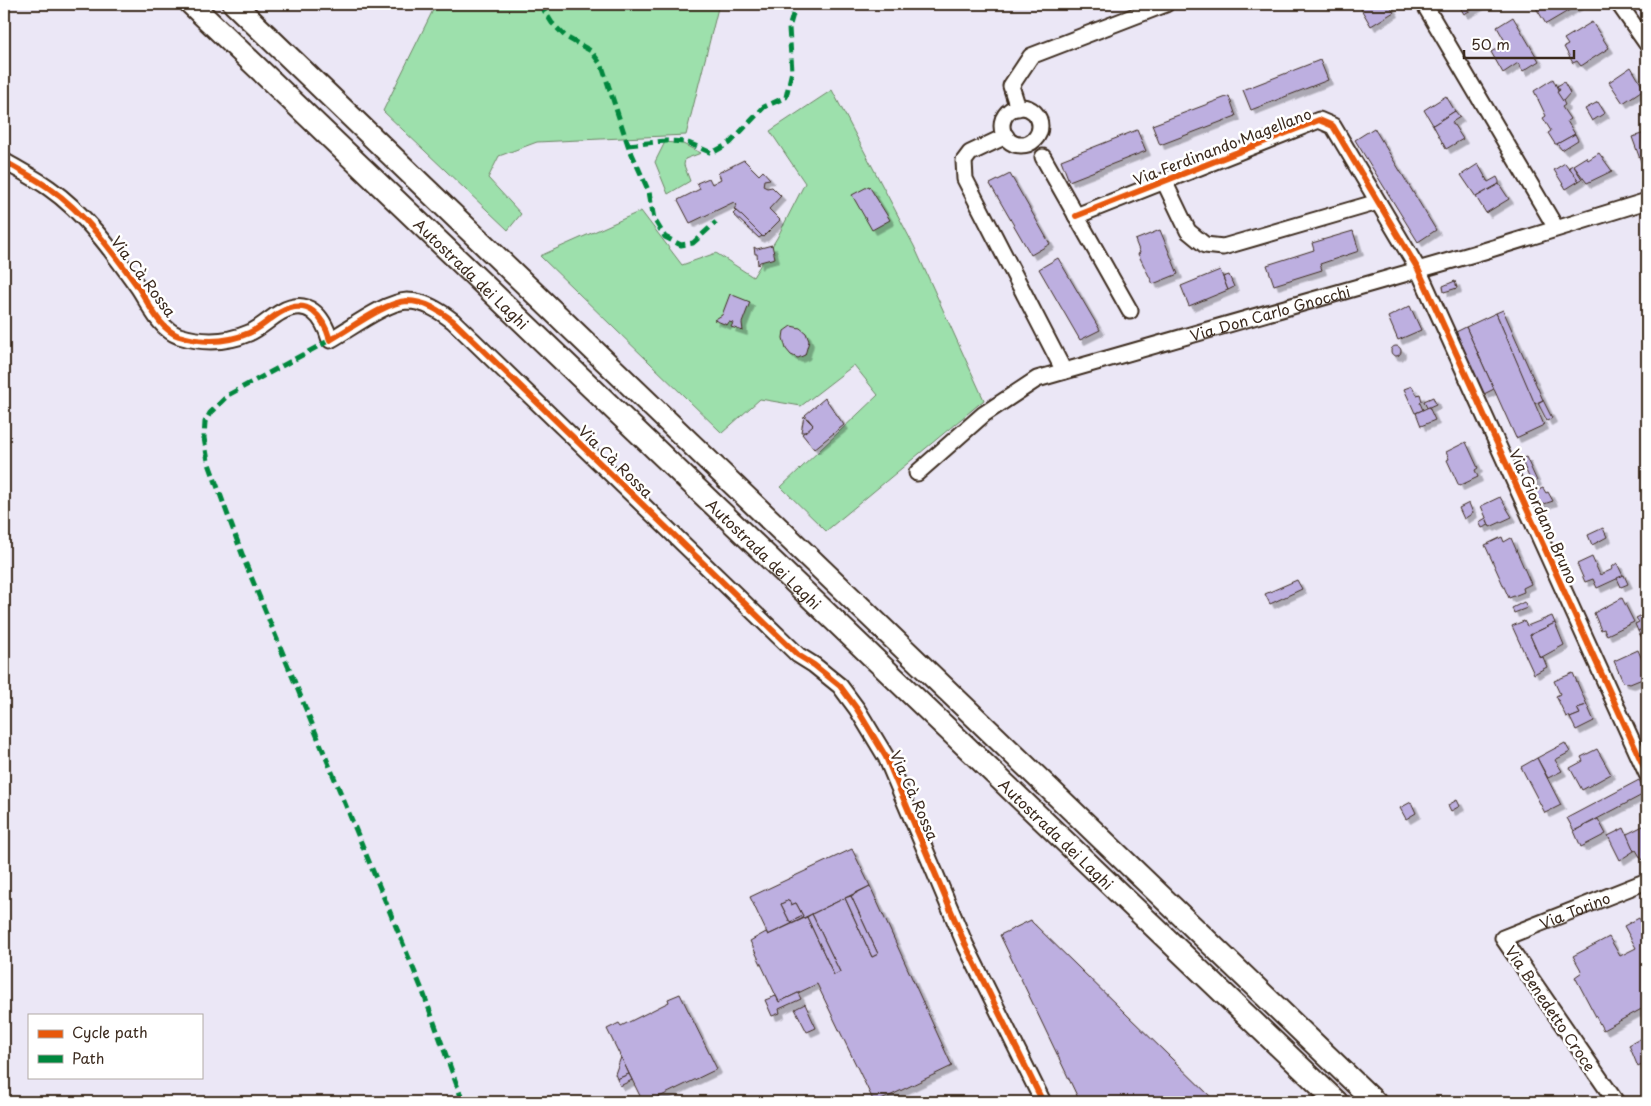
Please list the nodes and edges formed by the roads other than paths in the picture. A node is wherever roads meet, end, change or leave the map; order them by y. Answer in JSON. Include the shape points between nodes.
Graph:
{"nodes":[{"id":1,"x":191,"y":4,"type":"edge"},
{"id":2,"x":234,"y":4,"type":"edge"},
{"id":3,"x":1166,"y":4,"type":"edge"},
{"id":4,"x":1424,"y":4,"type":"edge"},
{"id":5,"x":1619,"y":4,"type":"edge"},
{"id":6,"x":1647,"y":44,"type":"edge"},
{"id":7,"x":1018,"y":108,"type":"junction"},
{"id":8,"x":1006,"y":136,"type":"junction"},
{"id":9,"x":1043,"y":157,"type":"dead end"},
{"id":10,"x":4,"y":160,"type":"edge"},
{"id":11,"x":1164,"y":181,"type":"junction"},
{"id":12,"x":1647,"y":201,"type":"edge"},
{"id":13,"x":1378,"y":202,"type":"junction"},
{"id":14,"x":1076,"y":216,"type":"junction"},
{"id":15,"x":1556,"y":228,"type":"junction"},
{"id":16,"x":1418,"y":269,"type":"junction"},
{"id":17,"x":1130,"y":311,"type":"dead end"},
{"id":18,"x":1064,"y":371,"type":"junction"},
{"id":19,"x":917,"y":473,"type":"dead end"},
{"id":20,"x":1647,"y":774,"type":"edge"},
{"id":21,"x":1647,"y":881,"type":"edge"},
{"id":22,"x":1503,"y":938,"type":"joint"},
{"id":23,"x":1043,"y":1102,"type":"edge"},
{"id":24,"x":1337,"y":1102,"type":"edge"},
{"id":25,"x":1375,"y":1102,"type":"edge"},
{"id":26,"x":1616,"y":1102,"type":"edge"}],
"edges":[{"from":1,"to":24,"type":"highway","name":"Autostrada dei Laghi"},
{"from":2,"to":25,"type":"highway","name":"Autostrada dei Laghi"},
{"from":3,"to":7,"type":"street","via":[[1031,56],[1011,86]]},
{"from":4,"to":15,"type":"street"},
{"from":5,"to":6,"type":"street"},
{"from":7,"to":8,"type":"street","via":[[1004,119]]},
{"from":7,"to":8,"type":"street","via":[[1035,114],[1040,131],[1033,141],[1021,145]]},
{"from":8,"to":18,"type":"street","via":[[970,154],[964,161],[965,179]]},
{"from":9,"to":14,"type":"street"},
{"from":10,"to":23,"type":"street","name":"Via Cà Rossa","via":[[50,188],[80,214],[133,280],[163,324],[176,335],[209,343],[250,333],[291,307],[308,309],[319,315],[330,340],[386,307],[406,301],[435,308],[453,321],[798,655],[840,686],[857,708],[886,756],[965,944]]},
{"from":11,"to":13,"type":"street","name":"Via Ferdinando Magellano","via":[[1188,231],[1205,245],[1223,247]]},
{"from":11,"to":13,"type":"street","name":"Via Ferdinando Magellano","via":[[1319,120],[1333,126]]},
{"from":11,"to":14,"type":"street","name":"Via Ferdinando Magellano"},
{"from":12,"to":15,"type":"street","name":"Via Don Carlo Gnocchi"},
{"from":13,"to":16,"type":"street","name":"Via Ferdinando Magellano"},
{"from":14,"to":17,"type":"street"},
{"from":15,"to":16,"type":"street","name":"Via Don Carlo Gnocchi"},
{"from":16,"to":18,"type":"street","name":"Via Don Carlo Gnocchi"},
{"from":16,"to":20,"type":"street","name":"Via Giordano Bruno"},
{"from":18,"to":19,"type":"street","name":"Via Don Carlo Gnocchi","via":[[1037,379],[984,414]]},
{"from":21,"to":22,"type":"street","name":"Via Torino"},
{"from":22,"to":26,"type":"street","name":"Via Benedetto Croce"}]}
